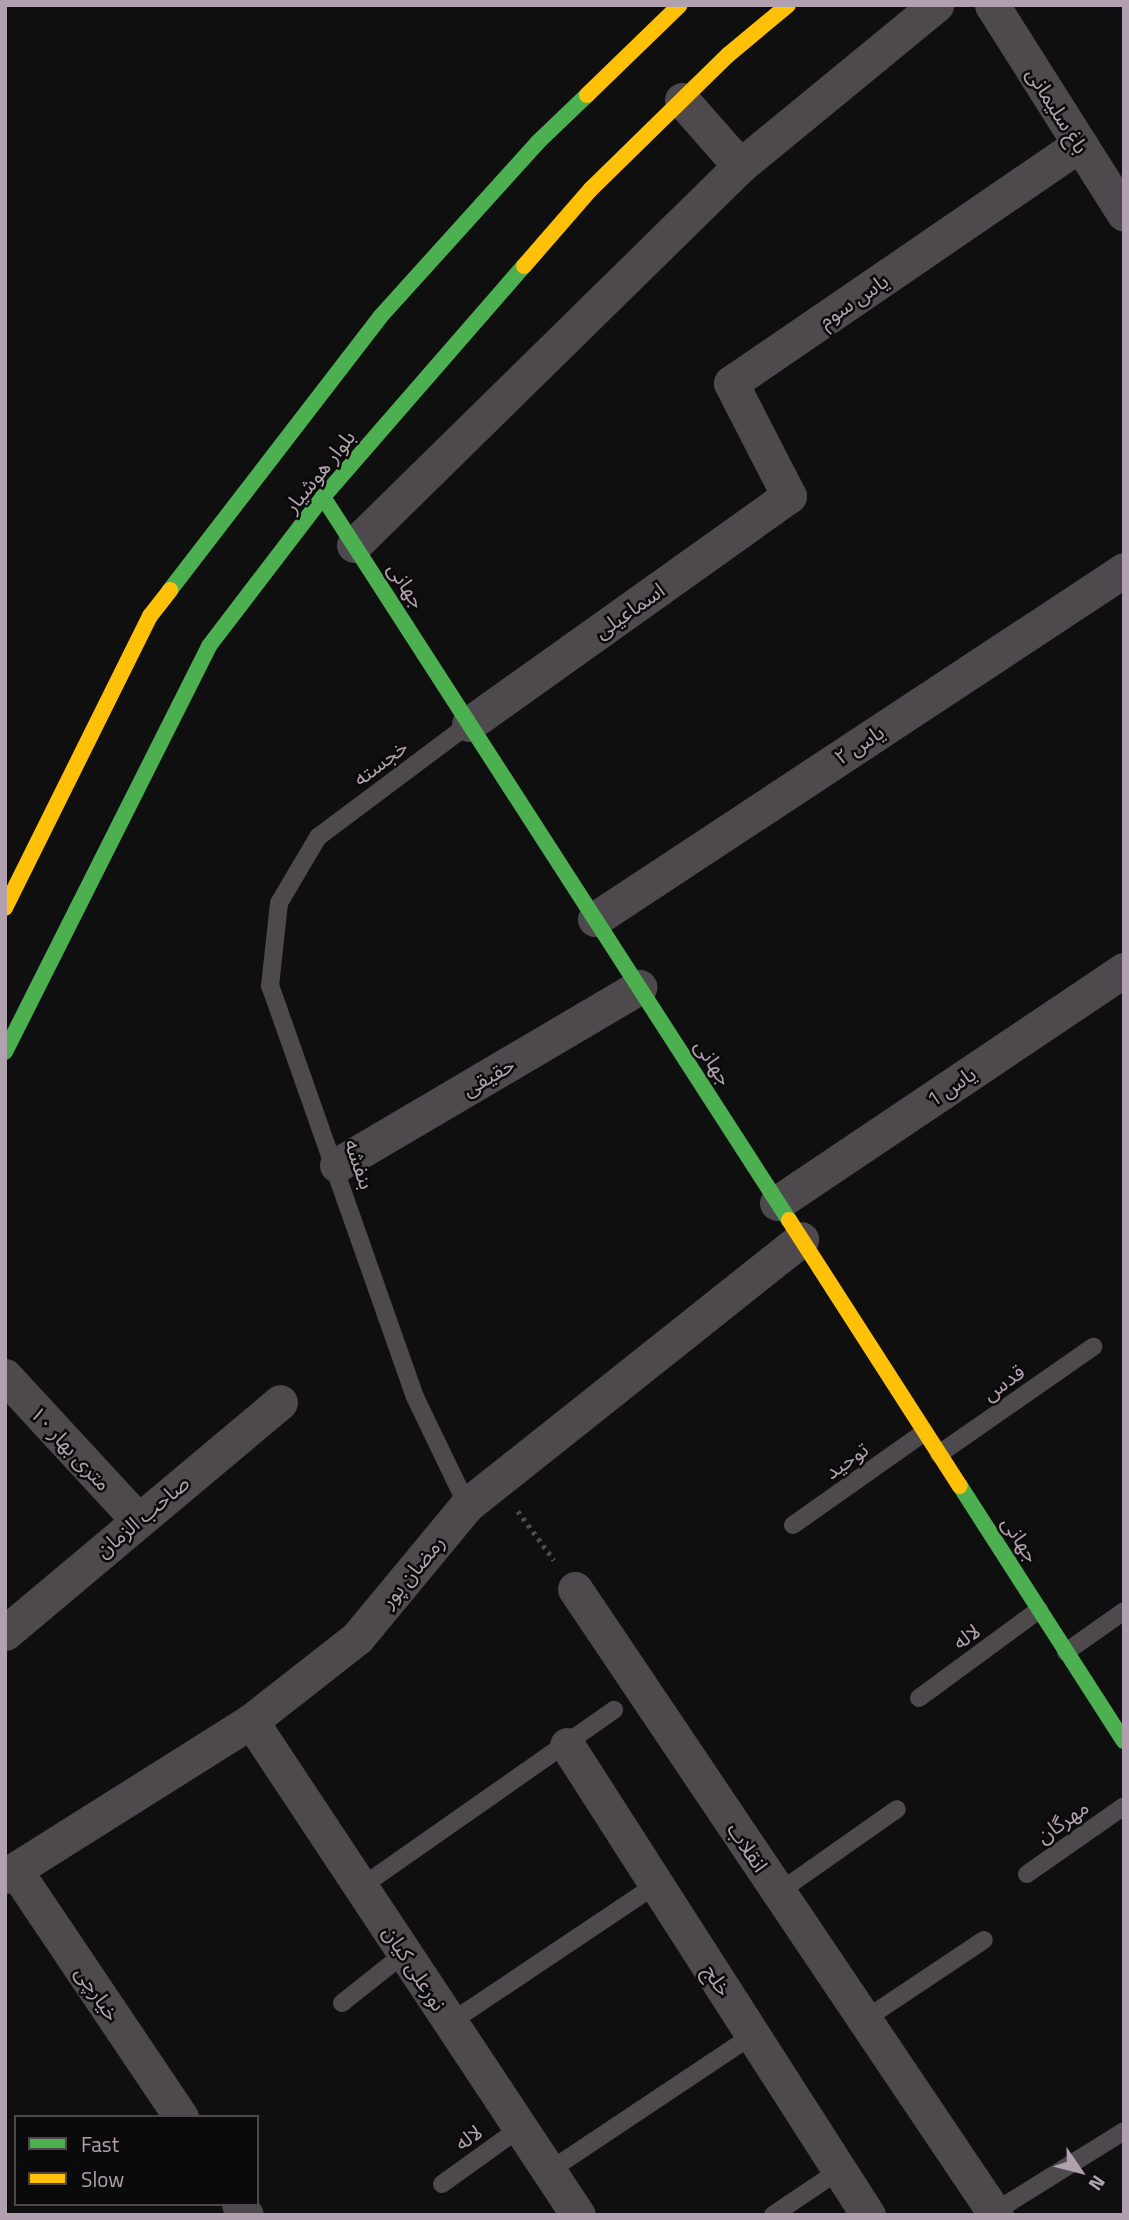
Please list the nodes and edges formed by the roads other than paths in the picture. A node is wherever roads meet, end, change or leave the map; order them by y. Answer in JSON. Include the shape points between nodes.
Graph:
{"nodes":[{"id":1,"x":680,"y":5,"type":"edge"},
{"id":2,"x":788,"y":5,"type":"edge"},
{"id":3,"x":936,"y":5,"type":"edge"},
{"id":4,"x":992,"y":5,"type":"edge"},
{"id":5,"x":682,"y":100,"type":"junction"},
{"id":6,"x":1080,"y":145,"type":"junction"},
{"id":7,"x":740,"y":166,"type":"junction"},
{"id":8,"x":1124,"y":215,"type":"edge"},
{"id":9,"x":789,"y":496,"type":"joint"},
{"id":10,"x":323,"y":497,"type":"junction"},
{"id":11,"x":354,"y":545,"type":"junction"},
{"id":12,"x":1124,"y":570,"type":"edge"},
{"id":13,"x":469,"y":724,"type":"junction"},
{"id":14,"x":318,"y":837,"type":"joint"},
{"id":15,"x":5,"y":908,"type":"edge"},
{"id":16,"x":595,"y":919,"type":"junction"},
{"id":17,"x":1124,"y":970,"type":"edge"},
{"id":18,"x":639,"y":987,"type":"junction"},
{"id":19,"x":5,"y":1052,"type":"edge"},
{"id":20,"x":337,"y":1165,"type":"junction"},
{"id":21,"x":777,"y":1203,"type":"junction"},
{"id":22,"x":801,"y":1239,"type":"junction"},
{"id":23,"x":1093,"y":1347,"type":"dead end"},
{"id":24,"x":5,"y":1376,"type":"edge"},
{"id":25,"x":280,"y":1402,"type":"dead end"},
{"id":26,"x":925,"y":1432,"type":"junction"},
{"id":27,"x":939,"y":1454,"type":"junction"},
{"id":28,"x":467,"y":1505,"type":"junction"},
{"id":29,"x":137,"y":1519,"type":"junction"},
{"id":30,"x":793,"y":1525,"type":"dead end"},
{"id":31,"x":575,"y":1589,"type":"road end"},
{"id":32,"x":1039,"y":1610,"type":"junction"},
{"id":33,"x":1124,"y":1611,"type":"edge"},
{"id":34,"x":5,"y":1633,"type":"edge"},
{"id":35,"x":1066,"y":1651,"type":"junction"},
{"id":36,"x":919,"y":1698,"type":"dead end"},
{"id":37,"x":614,"y":1710,"type":"dead end"},
{"id":38,"x":251,"y":1721,"type":"junction"},
{"id":39,"x":1124,"y":1741,"type":"edge"},
{"id":40,"x":567,"y":1745,"type":"junction"},
{"id":41,"x":1124,"y":1806,"type":"edge"},
{"id":42,"x":897,"y":1809,"type":"dead end"},
{"id":43,"x":10,"y":1873,"type":"edge"},
{"id":44,"x":1027,"y":1874,"type":"dead end"},
{"id":45,"x":657,"y":1884,"type":"junction"},
{"id":46,"x":361,"y":1887,"type":"junction"},
{"id":47,"x":779,"y":1892,"type":"junction"},
{"id":48,"x":984,"y":1940,"type":"dead end"},
{"id":49,"x":405,"y":1953,"type":"junction"},
{"id":50,"x":342,"y":2003,"type":"dead end"},
{"id":51,"x":864,"y":2020,"type":"junction"},
{"id":52,"x":451,"y":2022,"type":"junction"},
{"id":53,"x":753,"y":2035,"type":"junction"},
{"id":54,"x":180,"y":2115,"type":"edge"},
{"id":55,"x":520,"y":2128,"type":"junction"},
{"id":56,"x":1124,"y":2131,"type":"edge"},
{"id":57,"x":840,"y":2170,"type":"junction"},
{"id":58,"x":549,"y":2171,"type":"junction"},
{"id":59,"x":442,"y":2184,"type":"dead end"},
{"id":60,"x":995,"y":2213,"type":"edge"},
{"id":61,"x":578,"y":2215,"type":"edge"},
{"id":62,"x":773,"y":2215,"type":"edge"},
{"id":63,"x":869,"y":2215,"type":"edge"}],
"edges":[{"from":1,"to":15,"type":"main road","via":[[538,142],[380,317],[268,457],[150,616]]},
{"from":2,"to":5,"type":"main road","name":"بلوار هوشیار"},
{"from":3,"to":7,"type":"street"},
{"from":4,"to":6,"type":"street","name":"باغ سلیمانی"},
{"from":5,"to":7,"type":"street"},
{"from":5,"to":10,"type":"main road","name":"بلوار هوشیار","via":[[591,189]]},
{"from":6,"to":8,"type":"street","name":"باغ سلیمانی"},
{"from":6,"to":9,"type":"street","name":"یاس سوم","via":[[732,383]]},
{"from":7,"to":11,"type":"street"},
{"from":9,"to":13,"type":"street","name":"اسماعیلی"},
{"from":10,"to":11,"type":"main road","name":"جهانی"},
{"from":10,"to":19,"type":"main road","name":"بلوار هوشیار","via":[[209,646]]},
{"from":11,"to":13,"type":"main road","name":"جهانی"},
{"from":12,"to":16,"type":"street","name":"یاس ۲"},
{"from":13,"to":14,"type":"lane","name":"خجسته"},
{"from":13,"to":16,"type":"main road","name":"جهانی"},
{"from":14,"to":20,"type":"lane","name":"بنفشه","via":[[279,903],[270,986]]},
{"from":16,"to":18,"type":"main road","name":"جهانی"},
{"from":17,"to":21,"type":"street","name":"یاس 1"},
{"from":18,"to":20,"type":"street","name":"حقیقی"},
{"from":18,"to":21,"type":"main road","name":"جهانی"},
{"from":20,"to":28,"type":"lane","name":"بنفشه","via":[[415,1397]]},
{"from":21,"to":22,"type":"main road","name":"جهانی"},
{"from":22,"to":26,"type":"main road","name":"جهانی"},
{"from":22,"to":28,"type":"street","name":"رمضان پور"},
{"from":23,"to":27,"type":"lane","name":"قدس"},
{"from":24,"to":29,"type":"street","name":"۱۰ متری بهار"},
{"from":25,"to":29,"type":"street","name":"صاحب الزمان"},
{"from":26,"to":27,"type":"main road","name":"جهانی"},
{"from":26,"to":30,"type":"lane","name":"توحید"},
{"from":27,"to":32,"type":"main road","name":"جهانی"},
{"from":28,"to":38,"type":"street","name":"رمضان پور","via":[[357,1638]]},
{"from":29,"to":34,"type":"street","name":"صاحب الزمان"},
{"from":31,"to":47,"type":"street","name":"انقلاب"},
{"from":32,"to":35,"type":"main road","name":"جهانی"},
{"from":32,"to":36,"type":"lane","name":"لاله"},
{"from":33,"to":35,"type":"lane"},
{"from":35,"to":39,"type":"main road","name":"جهانی"},
{"from":37,"to":40,"type":"lane"},
{"from":38,"to":43,"type":"street","name":"رمضان پور"},
{"from":38,"to":46,"type":"street","name":"نورعلی کیان"},
{"from":40,"to":45,"type":"street","name":"خلج"},
{"from":40,"to":46,"type":"lane"},
{"from":41,"to":44,"type":"lane","name":"مهرگان"},
{"from":42,"to":47,"type":"lane"},
{"from":43,"to":54,"type":"street","name":"خیارچی"},
{"from":45,"to":52,"type":"lane"},
{"from":45,"to":53,"type":"street","name":"خلج"},
{"from":46,"to":49,"type":"street","name":"نورعلی کیان"},
{"from":47,"to":51,"type":"street","name":"انقلاب"},
{"from":48,"to":51,"type":"lane"},
{"from":49,"to":50,"type":"lane"},
{"from":49,"to":52,"type":"street","name":"نورعلی کیان"},
{"from":51,"to":60,"type":"street","name":"انقلاب"},
{"from":52,"to":55,"type":"street","name":"نورعلی کیان"},
{"from":53,"to":57,"type":"street","name":"خلج"},
{"from":53,"to":58,"type":"lane"},
{"from":55,"to":58,"type":"street","name":"نورعلی کیان"},
{"from":55,"to":59,"type":"lane","name":"لاله"},
{"from":56,"to":60,"type":"lane"},
{"from":57,"to":62,"type":"lane"},
{"from":57,"to":63,"type":"street","name":"خلج"},
{"from":58,"to":61,"type":"street","name":"نورعلی کیان"}]}
